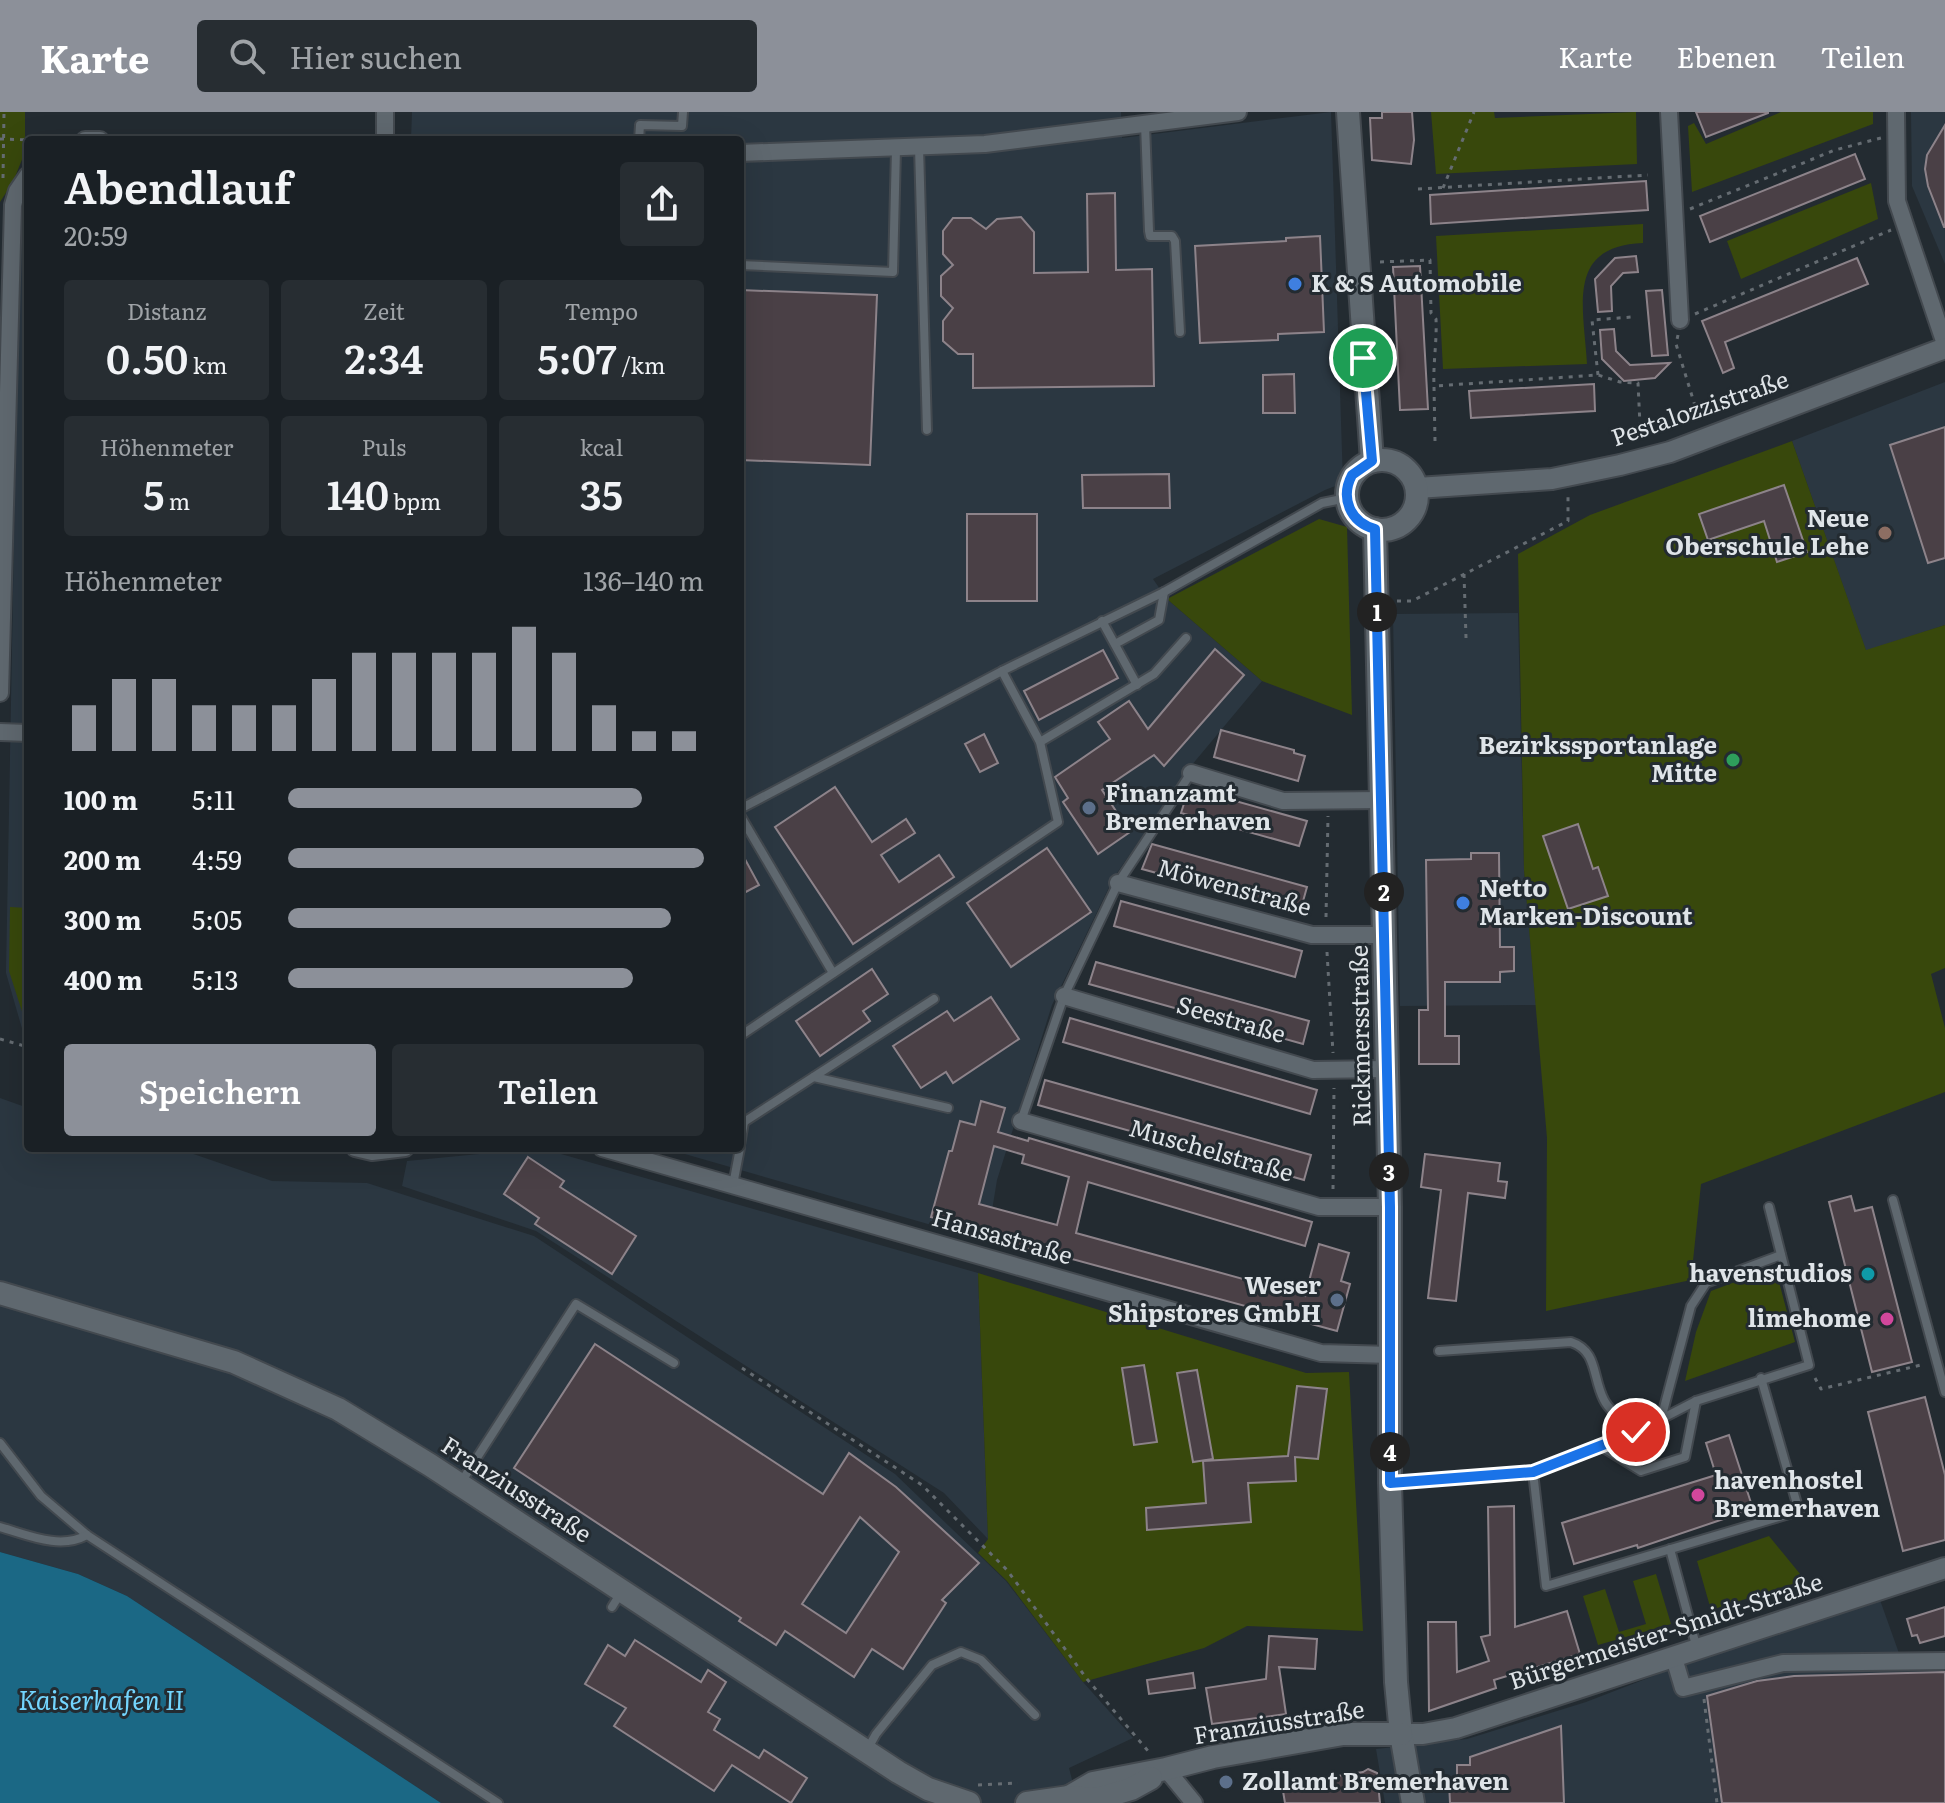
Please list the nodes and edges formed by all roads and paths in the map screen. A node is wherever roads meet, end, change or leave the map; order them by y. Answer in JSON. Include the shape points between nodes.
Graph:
{"nodes":[{"id":1,"x":4,"y":112,"type":"edge"},
{"id":2,"x":385,"y":112,"type":"edge"},
{"id":3,"x":683,"y":112,"type":"edge"},
{"id":4,"x":1238,"y":112,"type":"edge"},
{"id":5,"x":1348,"y":112,"type":"edge"},
{"id":6,"x":1474,"y":112,"type":"edge"},
{"id":7,"x":1669,"y":112,"type":"edge"},
{"id":8,"x":1896,"y":112,"type":"edge"},
{"id":9,"x":1145,"y":124,"type":"junction"},
{"id":10,"x":1896,"y":134,"type":"junction"},
{"id":11,"x":385,"y":136,"type":"edge"},
{"id":12,"x":639,"y":136,"type":"edge"},
{"id":13,"x":1,"y":139,"type":"edge"},
{"id":14,"x":24,"y":140,"type":"edge"},
{"id":15,"x":919,"y":147,"type":"junction"},
{"id":16,"x":896,"y":149,"type":"junction"},
{"id":17,"x":744,"y":153,"type":"edge"},
{"id":18,"x":1648,"y":175,"type":"dead end"},
{"id":19,"x":24,"y":181,"type":"edge"},
{"id":20,"x":1443,"y":188,"type":"junction"},
{"id":21,"x":1418,"y":189,"type":"dead end"},
{"id":22,"x":12,"y":213,"type":"junction"},
{"id":23,"x":1674,"y":216,"type":"junction"},
{"id":24,"x":1905,"y":224,"type":"junction"},
{"id":25,"x":1357,"y":263,"type":"junction"},
{"id":26,"x":744,"y":265,"type":"edge"},
{"id":27,"x":1632,"y":317,"type":"dead end"},
{"id":28,"x":1680,"y":320,"type":"junction"},
{"id":29,"x":1180,"y":332,"type":"dead end"},
{"id":30,"x":1945,"y":346,"type":"edge"},
{"id":31,"x":4,"y":365,"type":"edge"},
{"id":32,"x":1598,"y":375,"type":"junction"},
{"id":33,"x":1434,"y":386,"type":"junction"},
{"id":34,"x":1696,"y":409,"type":"dead end"},
{"id":35,"x":1640,"y":425,"type":"dead end"},
{"id":36,"x":927,"y":430,"type":"dead end"},
{"id":37,"x":1435,"y":441,"type":"dead end"},
{"id":38,"x":1372,"y":461,"type":"junction"},
{"id":39,"x":1568,"y":476,"type":"junction"},
{"id":40,"x":1417,"y":488,"type":"junction"},
{"id":41,"x":1347,"y":498,"type":"junction"},
{"id":42,"x":1375,"y":529,"type":"junction"},
{"id":43,"x":1464,"y":574,"type":"junction"},
{"id":44,"x":1164,"y":592,"type":"junction"},
{"id":45,"x":1377,"y":602,"type":"junction"},
{"id":46,"x":1102,"y":621,"type":"junction"},
{"id":47,"x":1186,"y":638,"type":"dead end"},
{"id":48,"x":1466,"y":638,"type":"dead end"},
{"id":49,"x":1115,"y":644,"type":"junction"},
{"id":50,"x":1002,"y":671,"type":"junction"},
{"id":51,"x":1137,"y":685,"type":"junction"},
{"id":52,"x":0,"y":693,"type":"edge"},
{"id":53,"x":0,"y":732,"type":"edge"},
{"id":54,"x":24,"y":733,"type":"edge"},
{"id":55,"x":1040,"y":742,"type":"junction"},
{"id":56,"x":1191,"y":773,"type":"joint"},
{"id":57,"x":1382,"y":800,"type":"junction"},
{"id":58,"x":1328,"y":801,"type":"junction"},
{"id":59,"x":744,"y":810,"type":"edge"},
{"id":60,"x":744,"y":819,"type":"edge"},
{"id":61,"x":1118,"y":883,"type":"junction"},
{"id":62,"x":1326,"y":935,"type":"junction"},
{"id":63,"x":1385,"y":935,"type":"junction"},
{"id":64,"x":833,"y":973,"type":"junction"},
{"id":65,"x":1064,"y":996,"type":"junction"},
{"id":66,"x":934,"y":999,"type":"dead end"},
{"id":67,"x":744,"y":1033,"type":"edge"},
{"id":68,"x":0,"y":1039,"type":"edge"},
{"id":69,"x":24,"y":1046,"type":"edge"},
{"id":70,"x":1387,"y":1069,"type":"junction"},
{"id":71,"x":1334,"y":1070,"type":"junction"},
{"id":72,"x":814,"y":1077,"type":"junction"},
{"id":73,"x":948,"y":1108,"type":"dead end"},
{"id":74,"x":744,"y":1118,"type":"edge"},
{"id":75,"x":1021,"y":1121,"type":"joint"},
{"id":76,"x":616,"y":1152,"type":"edge"},
{"id":77,"x":739,"y":1152,"type":"edge"},
{"id":78,"x":733,"y":1185,"type":"junction"},
{"id":79,"x":1893,"y":1200,"type":"dead end"},
{"id":80,"x":1332,"y":1207,"type":"junction"},
{"id":81,"x":1390,"y":1207,"type":"junction"},
{"id":82,"x":1769,"y":1207,"type":"dead end"},
{"id":83,"x":1781,"y":1255,"type":"junction"},
{"id":84,"x":0,"y":1293,"type":"edge"},
{"id":85,"x":1439,"y":1351,"type":"dead end"},
{"id":86,"x":1391,"y":1355,"type":"junction"},
{"id":87,"x":1937,"y":1361,"type":"junction"},
{"id":88,"x":674,"y":1363,"type":"dead end"},
{"id":89,"x":1809,"y":1365,"type":"junction"},
{"id":90,"x":742,"y":1368,"type":"dead end"},
{"id":91,"x":1761,"y":1378,"type":"junction"},
{"id":92,"x":1945,"y":1392,"type":"edge"},
{"id":93,"x":1696,"y":1401,"type":"junction"},
{"id":94,"x":1661,"y":1419,"type":"junction"},
{"id":95,"x":1636,"y":1432,"type":"junction"},
{"id":96,"x":0,"y":1443,"type":"edge"},
{"id":97,"x":1602,"y":1447,"type":"junction"},
{"id":98,"x":1533,"y":1472,"type":"junction"},
{"id":99,"x":1390,"y":1483,"type":"junction"},
{"id":100,"x":460,"y":1485,"type":"junction"},
{"id":101,"x":0,"y":1527,"type":"edge"},
{"id":102,"x":87,"y":1535,"type":"junction"},
{"id":103,"x":1670,"y":1549,"type":"junction"},
{"id":104,"x":1945,"y":1568,"type":"edge"},
{"id":105,"x":1698,"y":1650,"type":"junction"},
{"id":106,"x":1674,"y":1658,"type":"junction"},
{"id":107,"x":1945,"y":1661,"type":"edge"},
{"id":108,"x":1701,"y":1683,"type":"junction"},
{"id":109,"x":1035,"y":1715,"type":"dead end"},
{"id":110,"x":1401,"y":1734,"type":"junction"},
{"id":111,"x":866,"y":1750,"type":"junction"},
{"id":112,"x":1158,"y":1762,"type":"junction"},
{"id":113,"x":1069,"y":1800,"type":"edge"},
{"id":114,"x":498,"y":1803,"type":"edge"},
{"id":115,"x":965,"y":1803,"type":"edge"},
{"id":116,"x":1027,"y":1803,"type":"edge"},
{"id":117,"x":1194,"y":1803,"type":"edge"},
{"id":118,"x":1413,"y":1803,"type":"edge"},
{"id":119,"x":1717,"y":1803,"type":"edge"}],
"edges":[{"from":1,"to":13,"type":"path"},
{"from":2,"to":11,"type":"street"},
{"from":3,"to":12,"type":"lane","via":[[682,126],[640,125]]},
{"from":4,"to":9,"type":"street"},
{"from":5,"to":25,"type":"main road"},
{"from":6,"to":20,"type":"path"},
{"from":7,"to":23,"type":"street"},
{"from":8,"to":10,"type":"street"},
{"from":9,"to":15,"type":"street"},
{"from":9,"to":29,"type":"lane","via":[[1149,231],[1150,236],[1172,236],[1175,241]]},
{"from":10,"to":23,"type":"path","via":[[1835,150]]},
{"from":10,"to":24,"type":"street","via":[[1897,201]]},
{"from":13,"to":14,"type":"path"},
{"from":13,"to":22,"type":"path"},
{"from":15,"to":16,"type":"street"},
{"from":15,"to":36,"type":"lane"},
{"from":16,"to":17,"type":"street"},
{"from":16,"to":26,"type":"lane","via":[[893,272]]},
{"from":18,"to":20,"type":"path"},
{"from":19,"to":22,"type":"street"},
{"from":20,"to":21,"type":"path"},
{"from":22,"to":31,"type":"street"},
{"from":23,"to":28,"type":"street"},
{"from":24,"to":28,"type":"path"},
{"from":24,"to":30,"type":"street"},
{"from":25,"to":33,"type":"path","via":[[1430,260],[1438,349],[1433,356]]},
{"from":25,"to":38,"type":"main road"},
{"from":27,"to":32,"type":"path","via":[[1592,320]]},
{"from":28,"to":34,"type":"path","via":[[1676,344]]},
{"from":30,"to":39,"type":"street","name":"Pestalozzistraße","via":[[1670,452]]},
{"from":31,"to":52,"type":"street"},
{"from":32,"to":33,"type":"path"},
{"from":32,"to":35,"type":"path","via":[[1638,383]]},
{"from":33,"to":37,"type":"path"},
{"from":38,"to":40,"type":"main road","via":[[1401,465]]},
{"from":38,"to":41,"type":"main road","via":[[1352,475]]},
{"from":39,"to":40,"type":"street","name":"Pestalozzistraße"},
{"from":39,"to":43,"type":"path","via":[[1568,521]]},
{"from":40,"to":42,"type":"main road","via":[[1416,505],[1407,519],[1393,529]]},
{"from":41,"to":42,"type":"main road","via":[[1358,521]]},
{"from":41,"to":44,"type":"lane","via":[[1322,503]]},
{"from":42,"to":45,"type":"main road","name":"Rickmersstraße"},
{"from":43,"to":45,"type":"path","via":[[1412,601]]},
{"from":43,"to":48,"type":"path"},
{"from":44,"to":46,"type":"lane"},
{"from":44,"to":49,"type":"lane","via":[[1159,620]]},
{"from":45,"to":57,"type":"main road","name":"Rickmersstraße"},
{"from":46,"to":49,"type":"lane"},
{"from":46,"to":50,"type":"lane"},
{"from":47,"to":51,"type":"lane"},
{"from":49,"to":51,"type":"lane"},
{"from":50,"to":55,"type":"lane"},
{"from":50,"to":59,"type":"lane"},
{"from":51,"to":55,"type":"lane"},
{"from":53,"to":54,"type":"street"},
{"from":55,"to":64,"type":"lane","via":[[1058,822]]},
{"from":56,"to":58,"type":"street","via":[[1283,801]]},
{"from":56,"to":61,"type":"lane"},
{"from":57,"to":58,"type":"street"},
{"from":57,"to":63,"type":"main road","name":"Rickmersstraße"},
{"from":58,"to":62,"type":"path"},
{"from":60,"to":64,"type":"lane"},
{"from":61,"to":62,"type":"street","name":"Möwenstraße"},
{"from":61,"to":65,"type":"lane"},
{"from":62,"to":63,"type":"street","name":"Möwenstraße"},
{"from":62,"to":71,"type":"path"},
{"from":63,"to":70,"type":"main road","name":"Rickmersstraße"},
{"from":64,"to":67,"type":"lane"},
{"from":65,"to":71,"type":"street","name":"Seestraße","via":[[1313,1070]]},
{"from":65,"to":75,"type":"lane"},
{"from":66,"to":72,"type":"lane"},
{"from":68,"to":69,"type":"path"},
{"from":70,"to":71,"type":"street","name":"Seestraße"},
{"from":70,"to":81,"type":"main road","name":"Rickmersstraße"},
{"from":71,"to":80,"type":"path"},
{"from":72,"to":73,"type":"lane"},
{"from":72,"to":74,"type":"lane"},
{"from":75,"to":80,"type":"street","name":"Muschelstraße"},
{"from":76,"to":78,"type":"street","name":"Hansastraße"},
{"from":77,"to":78,"type":"lane"},
{"from":78,"to":86,"type":"street","name":"Hansastraße","via":[[1321,1353]]},
{"from":79,"to":87,"type":"lane"},
{"from":80,"to":81,"type":"street","name":"Muschelstraße"},
{"from":81,"to":86,"type":"main road","name":"Rickmersstraße"},
{"from":82,"to":83,"type":"lane"},
{"from":83,"to":89,"type":"lane"},
{"from":83,"to":94,"type":"lane","via":[[1706,1283],[1691,1306]]},
{"from":84,"to":100,"type":"main road","name":"Franziusstraße","via":[[265,1374],[338,1409]]},
{"from":85,"to":95,"type":"lane","via":[[1571,1342],[1582,1346],[1590,1354],[1605,1403]]},
{"from":86,"to":99,"type":"main road","name":"Rickmersstraße"},
{"from":87,"to":89,"type":"path","via":[[1821,1389]]},
{"from":87,"to":92,"type":"lane"},
{"from":88,"to":100,"type":"lane","via":[[576,1304]]},
{"from":89,"to":91,"type":"lane"},
{"from":90,"to":112,"type":"path","via":[[922,1485],[1007,1570],[1087,1679]]},
{"from":91,"to":93,"type":"lane"},
{"from":91,"to":103,"type":"lane","via":[[1799,1511]]},
{"from":93,"to":94,"type":"lane"},
{"from":93,"to":97,"type":"lane","via":[[1685,1457],[1641,1471]]},
{"from":94,"to":95,"type":"lane"},
{"from":95,"to":97,"type":"lane"},
{"from":96,"to":102,"type":"lane","via":[[41,1496]]},
{"from":97,"to":98,"type":"lane"},
{"from":98,"to":99,"type":"lane"},
{"from":98,"to":103,"type":"lane","via":[[1546,1586]]},
{"from":99,"to":110,"type":"main road","name":"Rickmersstraße"},
{"from":100,"to":111,"type":"main road","name":"Franziusstraße","via":[[617,1598]]},
{"from":101,"to":102,"type":"lane","via":[[56,1542]]},
{"from":102,"to":114,"type":"lane"},
{"from":103,"to":105,"type":"lane"},
{"from":104,"to":105,"type":"street","name":"Bürgermeister-Smidt-Straße"},
{"from":105,"to":106,"type":"street","name":"Bürgermeister-Smidt-Straße"},
{"from":106,"to":108,"type":"street","via":[[1683,1688]]},
{"from":106,"to":110,"type":"street","name":"Bürgermeister-Smidt-Straße","via":[[1445,1731]]},
{"from":107,"to":108,"type":"street","via":[[1783,1663]]},
{"from":108,"to":119,"type":"path"},
{"from":109,"to":111,"type":"lane","via":[[981,1660],[961,1652],[932,1665]]},
{"from":110,"to":112,"type":"main road","name":"Franziusstraße","via":[[1343,1734]]},
{"from":110,"to":118,"type":"main road","name":"Rickmersstraße"},
{"from":111,"to":115,"type":"main road","name":"Franziusstraße","via":[[928,1789]]},
{"from":112,"to":113,"type":"main road","name":"Franziusstraße","via":[[1121,1793]]},
{"from":112,"to":117,"type":"street"},
{"from":113,"to":116,"type":"main road","name":"Franziusstraße"}]}
